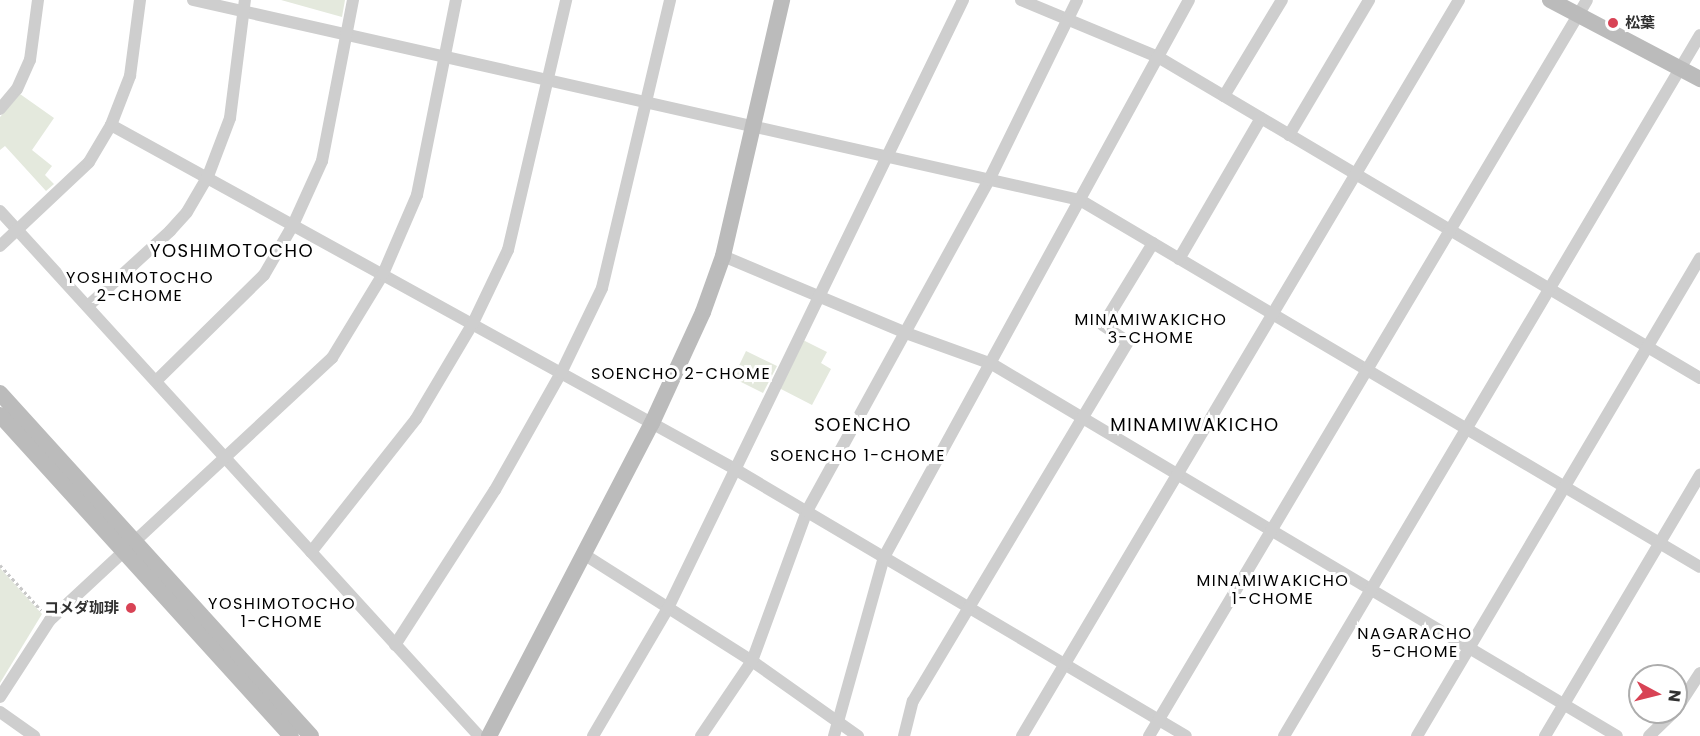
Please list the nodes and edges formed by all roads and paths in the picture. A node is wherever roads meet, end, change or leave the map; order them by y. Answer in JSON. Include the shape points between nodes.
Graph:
{"nodes":[{"id":1,"x":39,"y":0,"type":"edge"},
{"id":2,"x":140,"y":0,"type":"edge"},
{"id":3,"x":193,"y":0,"type":"edge"},
{"id":4,"x":353,"y":0,"type":"edge"},
{"id":5,"x":456,"y":0,"type":"edge"},
{"id":6,"x":566,"y":0,"type":"edge"},
{"id":7,"x":670,"y":0,"type":"edge"},
{"id":8,"x":782,"y":0,"type":"edge"},
{"id":9,"x":963,"y":0,"type":"edge"},
{"id":10,"x":1021,"y":0,"type":"edge"},
{"id":11,"x":1077,"y":0,"type":"edge"},
{"id":12,"x":1189,"y":0,"type":"edge"},
{"id":13,"x":1282,"y":0,"type":"edge"},
{"id":14,"x":1369,"y":0,"type":"edge"},
{"id":15,"x":1460,"y":0,"type":"edge"},
{"id":16,"x":1550,"y":0,"type":"edge"},
{"id":17,"x":245,"y":6,"type":"edge"},
{"id":18,"x":1583,"y":7,"type":"edge"},
{"id":19,"x":1068,"y":19,"type":"junction"},
{"id":20,"x":347,"y":35,"type":"junction"},
{"id":21,"x":1700,"y":35,"type":"edge"},
{"id":22,"x":1158,"y":57,"type":"junction"},
{"id":23,"x":445,"y":58,"type":"junction"},
{"id":24,"x":1680,"y":68,"type":"junction"},
{"id":25,"x":1700,"y":79,"type":"edge"},
{"id":26,"x":548,"y":81,"type":"junction"},
{"id":27,"x":1224,"y":96,"type":"junction"},
{"id":28,"x":647,"y":104,"type":"junction"},
{"id":29,"x":0,"y":109,"type":"edge"},
{"id":30,"x":1261,"y":118,"type":"junction"},
{"id":31,"x":111,"y":124,"type":"junction"},
{"id":32,"x":753,"y":128,"type":"junction"},
{"id":33,"x":1289,"y":135,"type":"junction"},
{"id":34,"x":884,"y":157,"type":"junction"},
{"id":35,"x":1356,"y":174,"type":"junction"},
{"id":36,"x":208,"y":177,"type":"junction"},
{"id":37,"x":989,"y":180,"type":"junction"},
{"id":38,"x":1080,"y":200,"type":"junction"},
{"id":39,"x":0,"y":211,"type":"edge"},
{"id":40,"x":293,"y":225,"type":"junction"},
{"id":41,"x":1451,"y":230,"type":"junction"},
{"id":42,"x":17,"y":231,"type":"junction"},
{"id":43,"x":1153,"y":243,"type":"junction"},
{"id":44,"x":0,"y":246,"type":"edge"},
{"id":45,"x":723,"y":256,"type":"junction"},
{"id":46,"x":1700,"y":258,"type":"edge"},
{"id":47,"x":1179,"y":259,"type":"junction"},
{"id":48,"x":383,"y":274,"type":"junction"},
{"id":49,"x":1550,"y":289,"type":"junction"},
{"id":50,"x":818,"y":296,"type":"junction"},
{"id":51,"x":88,"y":306,"type":"junction"},
{"id":52,"x":1273,"y":315,"type":"junction"},
{"id":53,"x":473,"y":324,"type":"junction"},
{"id":54,"x":906,"y":333,"type":"junction"},
{"id":55,"x":1647,"y":347,"type":"junction"},
{"id":56,"x":992,"y":364,"type":"junction"},
{"id":57,"x":1367,"y":370,"type":"junction"},
{"id":58,"x":561,"y":373,"type":"junction"},
{"id":59,"x":1700,"y":378,"type":"edge"},
{"id":60,"x":157,"y":380,"type":"junction"},
{"id":61,"x":0,"y":393,"type":"edge"},
{"id":62,"x":0,"y":416,"type":"edge"},
{"id":63,"x":1083,"y":418,"type":"junction"},
{"id":64,"x":652,"y":423,"type":"junction"},
{"id":65,"x":1466,"y":429,"type":"junction"},
{"id":66,"x":227,"y":459,"type":"junction"},
{"id":67,"x":733,"y":468,"type":"junction"},
{"id":68,"x":1178,"y":474,"type":"junction"},
{"id":69,"x":1700,"y":475,"type":"edge"},
{"id":70,"x":1565,"y":487,"type":"junction"},
{"id":71,"x":807,"y":511,"type":"junction"},
{"id":72,"x":1273,"y":530,"type":"junction"},
{"id":73,"x":1659,"y":543,"type":"junction"},
{"id":74,"x":129,"y":546,"type":"junction"},
{"id":75,"x":311,"y":552,"type":"junction"},
{"id":76,"x":585,"y":555,"type":"junction"},
{"id":77,"x":884,"y":557,"type":"junction"},
{"id":78,"x":0,"y":565,"type":"edge"},
{"id":79,"x":1700,"y":567,"type":"edge"},
{"id":80,"x":1371,"y":588,"type":"junction"},
{"id":81,"x":971,"y":607,"type":"junction"},
{"id":82,"x":668,"y":608,"type":"junction"},
{"id":83,"x":50,"y":620,"type":"junction"},
{"id":84,"x":395,"y":645,"type":"junction"},
{"id":85,"x":1468,"y":648,"type":"junction"},
{"id":86,"x":752,"y":661,"type":"junction"},
{"id":87,"x":1065,"y":664,"type":"junction"},
{"id":88,"x":1700,"y":673,"type":"edge"},
{"id":89,"x":1688,"y":691,"type":"edge"},
{"id":90,"x":0,"y":698,"type":"edge"},
{"id":91,"x":1564,"y":704,"type":"junction"},
{"id":92,"x":0,"y":712,"type":"edge"},
{"id":93,"x":1159,"y":720,"type":"junction"},
{"id":94,"x":839,"y":721,"type":"junction"},
{"id":95,"x":1661,"y":724,"type":"edge"},
{"id":96,"x":34,"y":736,"type":"edge"},
{"id":97,"x":291,"y":736,"type":"edge"},
{"id":98,"x":311,"y":736,"type":"edge"},
{"id":99,"x":479,"y":736,"type":"edge"},
{"id":100,"x":489,"y":736,"type":"edge"},
{"id":101,"x":593,"y":736,"type":"edge"},
{"id":102,"x":701,"y":736,"type":"edge"},
{"id":103,"x":834,"y":736,"type":"edge"},
{"id":104,"x":858,"y":736,"type":"edge"},
{"id":105,"x":904,"y":736,"type":"edge"},
{"id":106,"x":1022,"y":736,"type":"edge"},
{"id":107,"x":1149,"y":736,"type":"edge"},
{"id":108,"x":1186,"y":736,"type":"edge"},
{"id":109,"x":1284,"y":736,"type":"edge"},
{"id":110,"x":1417,"y":736,"type":"edge"},
{"id":111,"x":1545,"y":736,"type":"edge"},
{"id":112,"x":1617,"y":736,"type":"edge"},
{"id":113,"x":1649,"y":736,"type":"edge"}],
"edges":[{"from":1,"to":29,"type":"street","via":[[30,60],[17,89]]},
{"from":2,"to":31,"type":"street","via":[[130,76]]},
{"from":3,"to":17,"type":"street"},
{"from":4,"to":20,"type":"street"},
{"from":5,"to":23,"type":"street"},
{"from":6,"to":26,"type":"street"},
{"from":7,"to":28,"type":"street"},
{"from":8,"to":32,"type":"street"},
{"from":9,"to":34,"type":"street"},
{"from":10,"to":19,"type":"street"},
{"from":11,"to":19,"type":"street"},
{"from":12,"to":22,"type":"street"},
{"from":13,"to":27,"type":"street"},
{"from":14,"to":33,"type":"street"},
{"from":15,"to":35,"type":"street"},
{"from":16,"to":18,"type":"street"},
{"from":17,"to":20,"type":"street"},
{"from":17,"to":36,"type":"street","via":[[230,118]]},
{"from":18,"to":24,"type":"street"},
{"from":18,"to":41,"type":"street"},
{"from":19,"to":22,"type":"street"},
{"from":19,"to":37,"type":"street"},
{"from":20,"to":23,"type":"street"},
{"from":20,"to":40,"type":"street","via":[[322,161]]},
{"from":21,"to":24,"type":"street"},
{"from":22,"to":27,"type":"street"},
{"from":22,"to":38,"type":"street"},
{"from":23,"to":26,"type":"street"},
{"from":23,"to":48,"type":"street","via":[[417,195]]},
{"from":24,"to":25,"type":"street"},
{"from":24,"to":49,"type":"street"},
{"from":26,"to":28,"type":"street"},
{"from":26,"to":53,"type":"street","via":[[508,250]]},
{"from":27,"to":30,"type":"street"},
{"from":28,"to":32,"type":"street"},
{"from":28,"to":58,"type":"street","via":[[602,288]]},
{"from":30,"to":33,"type":"street"},
{"from":30,"to":47,"type":"street"},
{"from":31,"to":36,"type":"street"},
{"from":31,"to":42,"type":"street","via":[[89,162]]},
{"from":32,"to":34,"type":"street"},
{"from":32,"to":45,"type":"street"},
{"from":33,"to":35,"type":"street"},
{"from":34,"to":37,"type":"street"},
{"from":34,"to":50,"type":"street"},
{"from":35,"to":41,"type":"street"},
{"from":35,"to":52,"type":"street"},
{"from":36,"to":40,"type":"street"},
{"from":36,"to":51,"type":"street","via":[[170,231]]},
{"from":37,"to":38,"type":"street"},
{"from":37,"to":54,"type":"street"},
{"from":38,"to":43,"type":"street"},
{"from":38,"to":56,"type":"street"},
{"from":39,"to":42,"type":"street"},
{"from":40,"to":48,"type":"street"},
{"from":40,"to":60,"type":"street","via":[[264,275]]},
{"from":41,"to":49,"type":"street"},
{"from":41,"to":57,"type":"street"},
{"from":42,"to":44,"type":"street"},
{"from":42,"to":51,"type":"street"},
{"from":43,"to":47,"type":"street"},
{"from":43,"to":63,"type":"street","via":[[1103,325],[1128,342]]},
{"from":45,"to":50,"type":"street"},
{"from":45,"to":64,"type":"street","via":[[703,312]]},
{"from":46,"to":55,"type":"street"},
{"from":47,"to":52,"type":"street"},
{"from":48,"to":53,"type":"street"},
{"from":48,"to":66,"type":"street","via":[[332,357]]},
{"from":49,"to":55,"type":"street"},
{"from":49,"to":65,"type":"street"},
{"from":50,"to":54,"type":"street"},
{"from":50,"to":67,"type":"street"},
{"from":51,"to":60,"type":"street"},
{"from":52,"to":57,"type":"street"},
{"from":52,"to":68,"type":"street"},
{"from":53,"to":58,"type":"street"},
{"from":53,"to":75,"type":"street","via":[[416,419]]},
{"from":54,"to":56,"type":"street"},
{"from":54,"to":71,"type":"street"},
{"from":55,"to":59,"type":"street"},
{"from":55,"to":70,"type":"street"},
{"from":56,"to":63,"type":"street"},
{"from":56,"to":77,"type":"street"},
{"from":57,"to":65,"type":"street"},
{"from":57,"to":72,"type":"street"},
{"from":58,"to":64,"type":"street"},
{"from":58,"to":84,"type":"street","via":[[495,489]]},
{"from":60,"to":66,"type":"street"},
{"from":61,"to":74,"type":"street"},
{"from":62,"to":74,"type":"street"},
{"from":63,"to":68,"type":"street"},
{"from":63,"to":81,"type":"street"},
{"from":64,"to":67,"type":"street"},
{"from":64,"to":76,"type":"street"},
{"from":65,"to":70,"type":"street"},
{"from":65,"to":80,"type":"street"},
{"from":66,"to":74,"type":"street"},
{"from":66,"to":75,"type":"street"},
{"from":67,"to":71,"type":"street"},
{"from":67,"to":82,"type":"street"},
{"from":68,"to":72,"type":"street"},
{"from":68,"to":87,"type":"street"},
{"from":69,"to":73,"type":"street"},
{"from":70,"to":73,"type":"street"},
{"from":70,"to":85,"type":"street"},
{"from":71,"to":77,"type":"street"},
{"from":71,"to":86,"type":"street"},
{"from":72,"to":80,"type":"street"},
{"from":72,"to":93,"type":"street"},
{"from":73,"to":79,"type":"street"},
{"from":73,"to":91,"type":"street"},
{"from":74,"to":83,"type":"street"},
{"from":74,"to":97,"type":"street"},
{"from":74,"to":98,"type":"street"},
{"from":75,"to":84,"type":"street"},
{"from":76,"to":82,"type":"street"},
{"from":76,"to":100,"type":"street"},
{"from":77,"to":81,"type":"street"},
{"from":77,"to":94,"type":"street"},
{"from":78,"to":83,"type":"path"},
{"from":80,"to":85,"type":"street"},
{"from":80,"to":109,"type":"street"},
{"from":81,"to":87,"type":"street"},
{"from":81,"to":105,"type":"street","via":[[913,701]]},
{"from":82,"to":86,"type":"street"},
{"from":82,"to":101,"type":"street"},
{"from":83,"to":90,"type":"street"},
{"from":84,"to":99,"type":"street"},
{"from":85,"to":91,"type":"street"},
{"from":85,"to":110,"type":"street"},
{"from":86,"to":94,"type":"street"},
{"from":86,"to":102,"type":"street"},
{"from":87,"to":93,"type":"street"},
{"from":87,"to":106,"type":"street"},
{"from":88,"to":89,"type":"street"},
{"from":91,"to":111,"type":"street"},
{"from":91,"to":112,"type":"street"},
{"from":92,"to":96,"type":"street"},
{"from":93,"to":107,"type":"street"},
{"from":93,"to":108,"type":"street"},
{"from":94,"to":103,"type":"street"},
{"from":94,"to":104,"type":"street"},
{"from":95,"to":113,"type":"street"}]}
